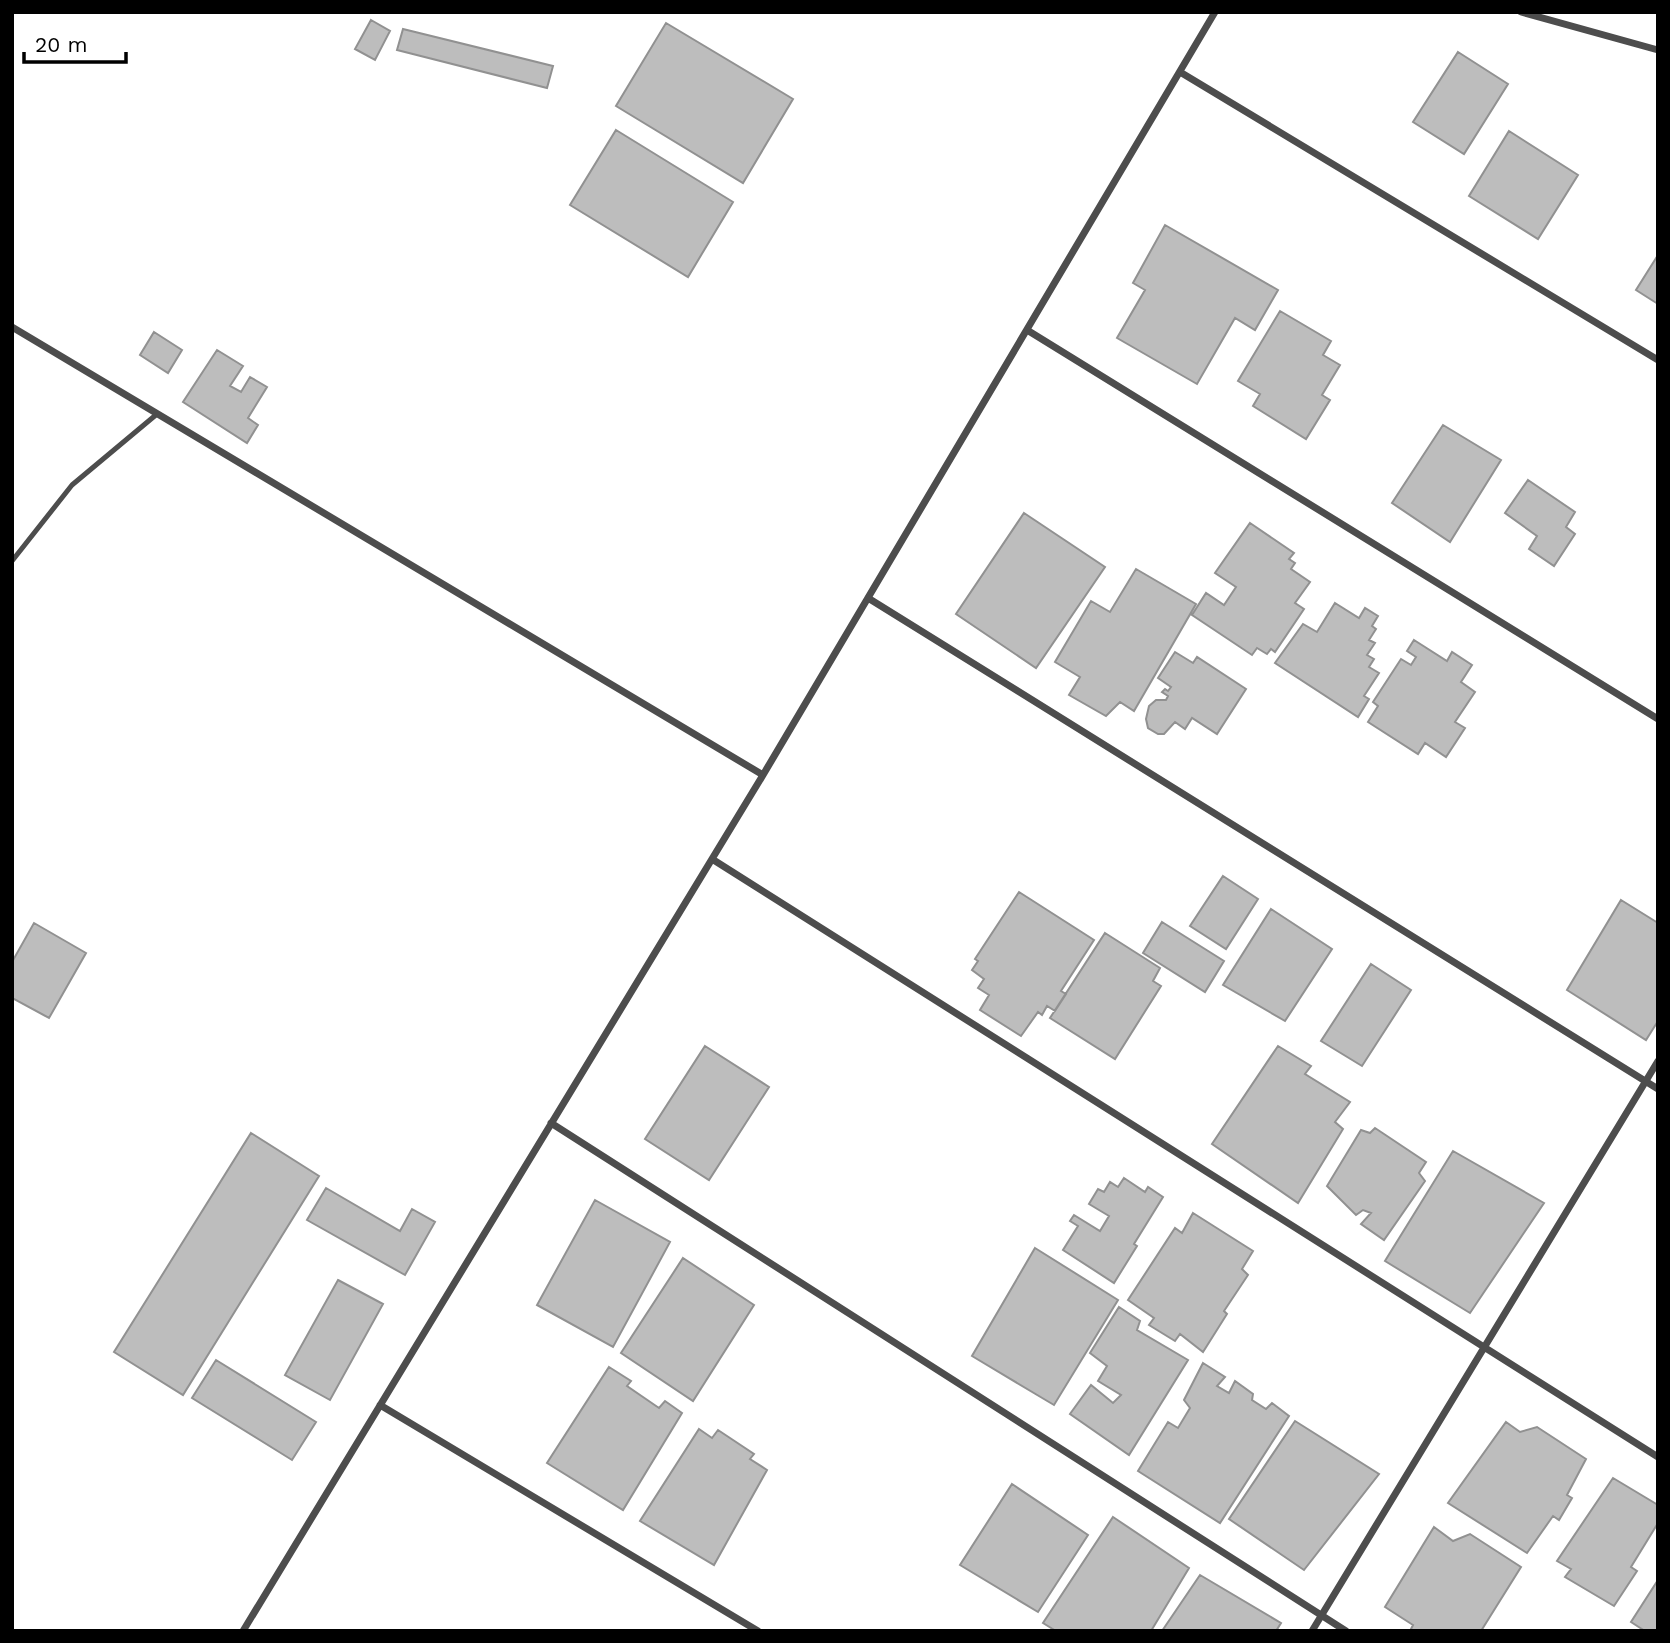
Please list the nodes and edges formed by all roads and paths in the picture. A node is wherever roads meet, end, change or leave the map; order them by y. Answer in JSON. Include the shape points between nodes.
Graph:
{"nodes":[{"id":1,"x":1216,"y":12,"type":"edge"},
{"id":2,"x":1521,"y":12,"type":"edge"},
{"id":3,"x":1658,"y":50,"type":"edge"},
{"id":4,"x":1180,"y":72,"type":"junction"},
{"id":5,"x":12,"y":327,"type":"edge"},
{"id":6,"x":1027,"y":330,"type":"junction"},
{"id":7,"x":1658,"y":360,"type":"edge"},
{"id":8,"x":157,"y":414,"type":"junction"},
{"id":9,"x":12,"y":561,"type":"edge"},
{"id":10,"x":868,"y":598,"type":"junction"},
{"id":11,"x":1658,"y":719,"type":"edge"},
{"id":12,"x":763,"y":775,"type":"junction"},
{"id":13,"x":712,"y":859,"type":"junction"},
{"id":14,"x":1658,"y":1061,"type":"edge"},
{"id":15,"x":1646,"y":1081,"type":"junction"},
{"id":16,"x":1658,"y":1089,"type":"edge"},
{"id":17,"x":551,"y":1123,"type":"junction"},
{"id":18,"x":1485,"y":1349,"type":"junction"},
{"id":19,"x":380,"y":1405,"type":"junction"},
{"id":20,"x":1658,"y":1457,"type":"edge"},
{"id":21,"x":1321,"y":1615,"type":"junction"},
{"id":22,"x":243,"y":1631,"type":"edge"},
{"id":23,"x":758,"y":1631,"type":"edge"},
{"id":24,"x":1312,"y":1631,"type":"edge"},
{"id":25,"x":1346,"y":1631,"type":"edge"}],
"edges":[{"from":1,"to":4,"type":"street"},
{"from":2,"to":3,"type":"street"},
{"from":4,"to":6,"type":"street"},
{"from":4,"to":7,"type":"street"},
{"from":5,"to":8,"type":"street"},
{"from":6,"to":10,"type":"street"},
{"from":6,"to":11,"type":"street"},
{"from":8,"to":9,"type":"lane","via":[[72,485]]},
{"from":8,"to":12,"type":"street"},
{"from":10,"to":12,"type":"street"},
{"from":10,"to":15,"type":"street"},
{"from":12,"to":13,"type":"street"},
{"from":13,"to":17,"type":"street"},
{"from":13,"to":18,"type":"street"},
{"from":14,"to":15,"type":"street"},
{"from":15,"to":16,"type":"street"},
{"from":15,"to":18,"type":"street"},
{"from":17,"to":19,"type":"street"},
{"from":17,"to":21,"type":"street"},
{"from":18,"to":20,"type":"street"},
{"from":18,"to":21,"type":"street"},
{"from":19,"to":22,"type":"street"},
{"from":19,"to":23,"type":"street"},
{"from":21,"to":24,"type":"street"},
{"from":21,"to":25,"type":"street"}]}
